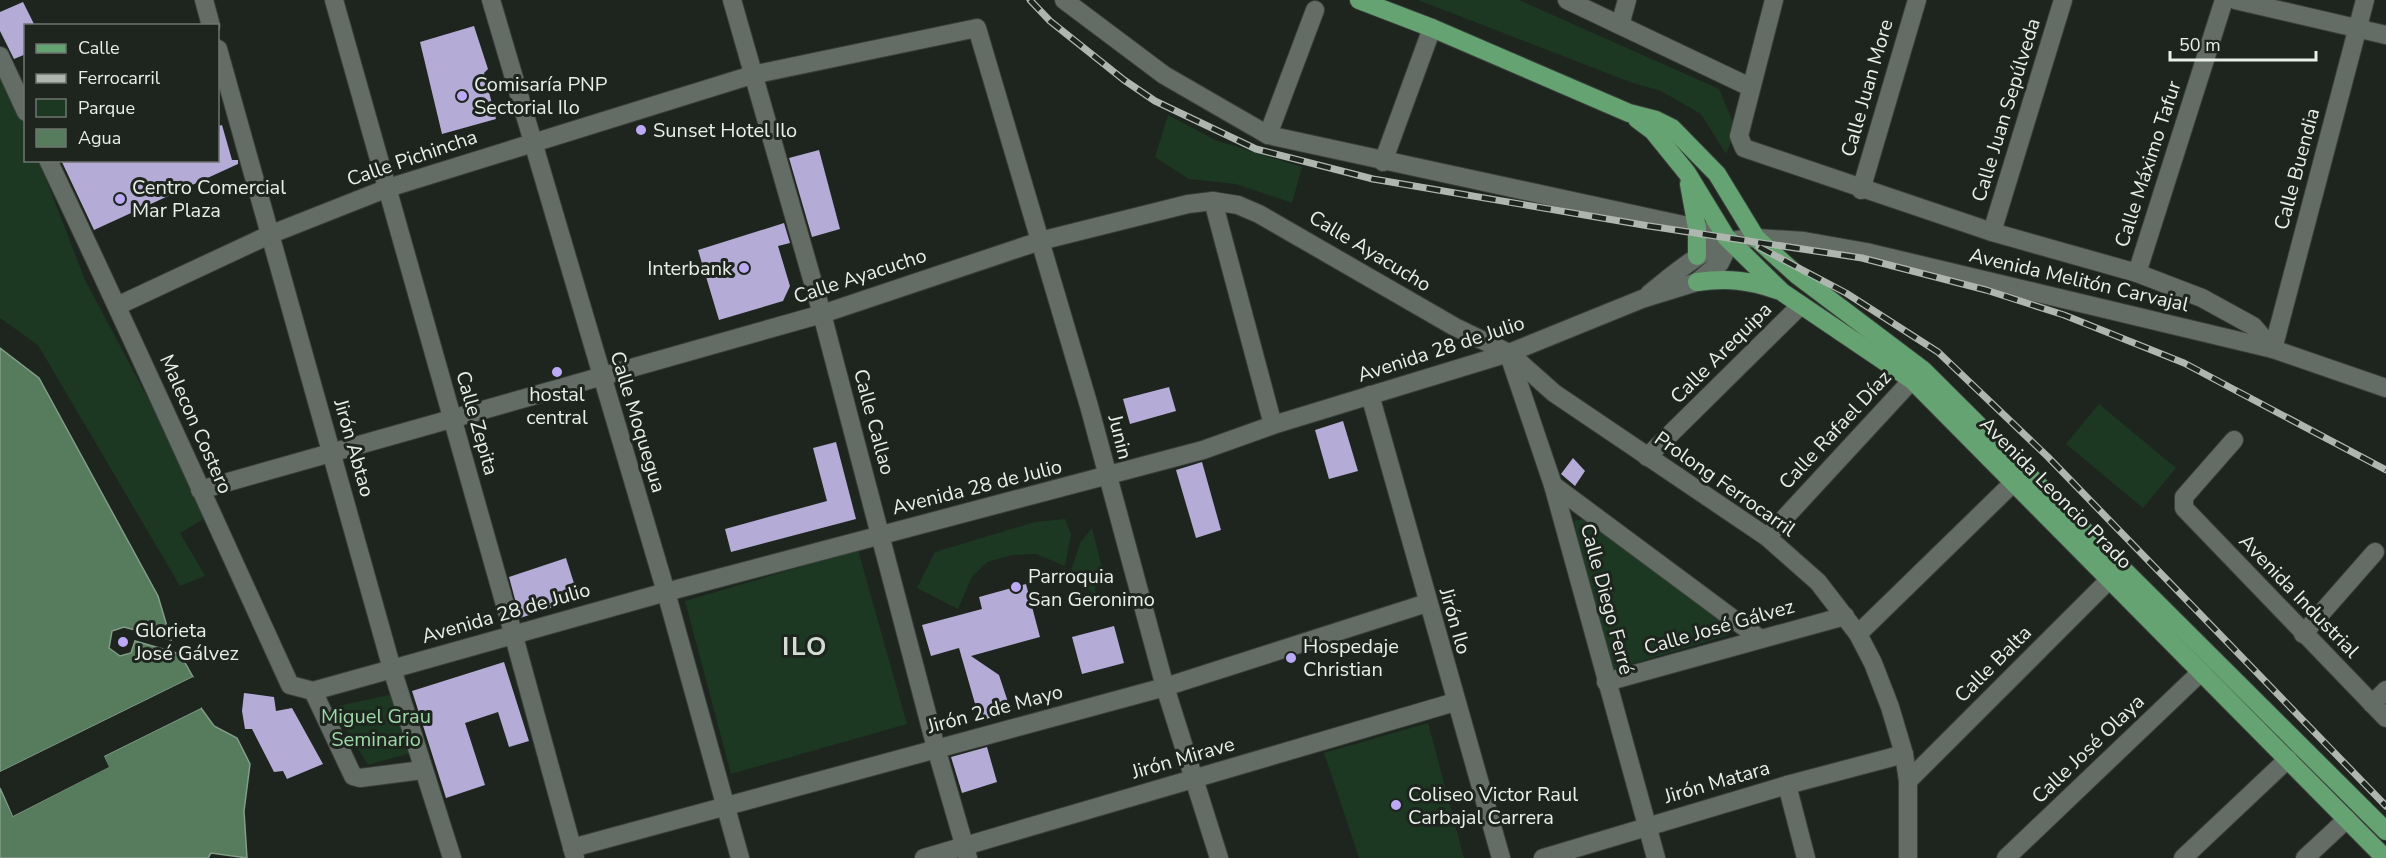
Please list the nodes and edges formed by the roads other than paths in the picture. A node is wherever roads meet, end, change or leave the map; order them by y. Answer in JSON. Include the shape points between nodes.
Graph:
{"nodes":[{"id":1,"x":204,"y":0,"type":"edge"},
{"id":2,"x":334,"y":0,"type":"edge"},
{"id":3,"x":491,"y":0,"type":"edge"},
{"id":4,"x":732,"y":0,"type":"edge"},
{"id":5,"x":1064,"y":0,"type":"edge"},
{"id":6,"x":1359,"y":0,"type":"edge"},
{"id":7,"x":1567,"y":0,"type":"edge"},
{"id":8,"x":1627,"y":0,"type":"edge"},
{"id":9,"x":1774,"y":0,"type":"edge"},
{"id":10,"x":1917,"y":0,"type":"edge"},
{"id":11,"x":2063,"y":0,"type":"edge"},
{"id":12,"x":2224,"y":0,"type":"edge"},
{"id":13,"x":2235,"y":0,"type":"edge"},
{"id":14,"x":2365,"y":0,"type":"edge"},
{"id":15,"x":1315,"y":10,"type":"dead end"},
{"id":16,"x":210,"y":24,"type":"edge"},
{"id":17,"x":1620,"y":25,"type":"junction"},
{"id":18,"x":977,"y":28,"type":"joint"},
{"id":19,"x":1432,"y":28,"type":"junction"},
{"id":20,"x":2357,"y":29,"type":"junction"},
{"id":21,"x":2386,"y":35,"type":"edge"},
{"id":22,"x":219,"y":53,"type":"edge"},
{"id":23,"x":0,"y":56,"type":"edge"},
{"id":24,"x":753,"y":75,"type":"junction"},
{"id":25,"x":1750,"y":87,"type":"junction"},
{"id":26,"x":24,"y":108,"type":"edge"},
{"id":27,"x":1629,"y":113,"type":"junction"},
{"id":28,"x":1268,"y":135,"type":"junction"},
{"id":29,"x":531,"y":142,"type":"junction"},
{"id":30,"x":49,"y":162,"type":"edge"},
{"id":31,"x":1383,"y":162,"type":"junction"},
{"id":32,"x":1687,"y":173,"type":"junction"},
{"id":33,"x":388,"y":188,"type":"junction"},
{"id":34,"x":1861,"y":189,"type":"junction"},
{"id":35,"x":1213,"y":201,"type":"junction"},
{"id":36,"x":1697,"y":228,"type":"junction"},
{"id":37,"x":1992,"y":232,"type":"junction"},
{"id":38,"x":269,"y":235,"type":"junction"},
{"id":39,"x":1756,"y":238,"type":"junction"},
{"id":40,"x":1040,"y":241,"type":"junction"},
{"id":41,"x":1730,"y":242,"type":"junction"},
{"id":42,"x":1697,"y":256,"type":"junction"},
{"id":43,"x":2137,"y":273,"type":"junction"},
{"id":44,"x":1697,"y":282,"type":"junction"},
{"id":45,"x":1782,"y":292,"type":"junction"},
{"id":46,"x":1642,"y":299,"type":"junction"},
{"id":47,"x":1801,"y":305,"type":"junction"},
{"id":48,"x":117,"y":306,"type":"junction"},
{"id":49,"x":822,"y":314,"type":"junction"},
{"id":50,"x":2273,"y":349,"type":"junction"},
{"id":51,"x":1509,"y":353,"type":"junction"},
{"id":52,"x":601,"y":375,"type":"junction"},
{"id":53,"x":1912,"y":380,"type":"junction"},
{"id":54,"x":2386,"y":388,"type":"edge"},
{"id":55,"x":1370,"y":395,"type":"junction"},
{"id":56,"x":453,"y":419,"type":"junction"},
{"id":57,"x":1273,"y":425,"type":"junction"},
{"id":58,"x":2234,"y":440,"type":"dead end"},
{"id":59,"x":331,"y":452,"type":"junction"},
{"id":60,"x":1647,"y":457,"type":"junction"},
{"id":61,"x":1107,"y":477,"type":"junction"},
{"id":62,"x":2014,"y":482,"type":"junction"},
{"id":63,"x":1552,"y":485,"type":"junction"},
{"id":64,"x":200,"y":490,"type":"junction"},
{"id":65,"x":882,"y":535,"type":"junction"},
{"id":66,"x":1767,"y":537,"type":"junction"},
{"id":67,"x":2375,"y":552,"type":"dead end"},
{"id":68,"x":2110,"y":579,"type":"junction"},
{"id":69,"x":666,"y":592,"type":"junction"},
{"id":70,"x":1427,"y":603,"type":"junction"},
{"id":71,"x":1845,"y":616,"type":"junction"},
{"id":72,"x":513,"y":633,"type":"junction"},
{"id":73,"x":1858,"y":634,"type":"junction"},
{"id":74,"x":2303,"y":634,"type":"junction"},
{"id":75,"x":1759,"y":638,"type":"junction"},
{"id":76,"x":392,"y":669,"type":"junction"},
{"id":77,"x":2201,"y":672,"type":"junction"},
{"id":78,"x":1606,"y":682,"type":"junction"},
{"id":79,"x":1165,"y":687,"type":"junction"},
{"id":80,"x":2386,"y":690,"type":"edge"},
{"id":81,"x":313,"y":691,"type":"junction"},
{"id":82,"x":1455,"y":702,"type":"junction"},
{"id":83,"x":2372,"y":704,"type":"junction"},
{"id":84,"x":2386,"y":717,"type":"edge"},
{"id":85,"x":936,"y":748,"type":"junction"},
{"id":86,"x":1904,"y":754,"type":"junction"},
{"id":87,"x":2288,"y":759,"type":"junction"},
{"id":88,"x":422,"y":770,"type":"junction"},
{"id":89,"x":1195,"y":779,"type":"junction"},
{"id":90,"x":1908,"y":781,"type":"junction"},
{"id":91,"x":1787,"y":785,"type":"junction"},
{"id":92,"x":726,"y":808,"type":"junction"},
{"id":93,"x":2347,"y":819,"type":"junction"},
{"id":94,"x":1647,"y":825,"type":"junction"},
{"id":95,"x":2386,"y":831,"type":"edge"},
{"id":96,"x":966,"y":852,"type":"edge"},
{"id":97,"x":574,"y":853,"type":"edge"},
{"id":98,"x":452,"y":858,"type":"edge"},
{"id":99,"x":740,"y":858,"type":"edge"},
{"id":100,"x":924,"y":858,"type":"edge"},
{"id":101,"x":1219,"y":858,"type":"edge"},
{"id":102,"x":1501,"y":858,"type":"edge"},
{"id":103,"x":1543,"y":858,"type":"edge"},
{"id":104,"x":1656,"y":858,"type":"edge"},
{"id":105,"x":1806,"y":858,"type":"edge"},
{"id":106,"x":1908,"y":858,"type":"edge"},
{"id":107,"x":2006,"y":858,"type":"edge"},
{"id":108,"x":2183,"y":858,"type":"edge"},
{"id":109,"x":2305,"y":858,"type":"edge"},
{"id":110,"x":2385,"y":858,"type":"edge"}],
"edges":[{"from":1,"to":16,"type":"street"},
{"from":2,"to":33,"type":"street","name":"Calle Zepita"},
{"from":3,"to":29,"type":"street","name":"Calle Moquegua"},
{"from":4,"to":24,"type":"street","name":"Calle Callao"},
{"from":5,"to":28,"type":"street","via":[[1164,75]]},
{"from":6,"to":19,"type":"main road"},
{"from":7,"to":17,"type":"street"},
{"from":8,"to":17,"type":"street"},
{"from":9,"to":25,"type":"street"},
{"from":10,"to":34,"type":"street","name":"Calle Juan More"},
{"from":11,"to":37,"type":"street","name":"Calle Juan Sepúlveda"},
{"from":12,"to":43,"type":"street","name":"Calle Máximo Tafur"},
{"from":13,"to":20,"type":"street"},
{"from":14,"to":20,"type":"street","name":"Calle Buendia"},
{"from":15,"to":28,"type":"street"},
{"from":17,"to":25,"type":"street"},
{"from":18,"to":24,"type":"street","name":"Calle Pichincha"},
{"from":18,"to":40,"type":"street","name":"Junin"},
{"from":19,"to":27,"type":"main road"},
{"from":19,"to":31,"type":"street"},
{"from":20,"to":21,"type":"street"},
{"from":20,"to":50,"type":"street","name":"Calle Buendia"},
{"from":22,"to":38,"type":"street","name":"Jirón Abtao"},
{"from":23,"to":26,"type":"street"},
{"from":24,"to":29,"type":"street","name":"Calle Pichincha"},
{"from":24,"to":49,"type":"street","name":"Calle Callao"},
{"from":25,"to":34,"type":"street","via":[[1740,143],[1752,153]]},
{"from":27,"to":32,"type":"main road","name":"Avenida Leoncio Prado","via":[[1653,131]]},
{"from":27,"to":39,"type":"main road","name":"Avenida Leoncio Prado","via":[[1672,128],[1717,174]]},
{"from":28,"to":31,"type":"street"},
{"from":29,"to":33,"type":"street","name":"Calle Pichincha"},
{"from":29,"to":52,"type":"street","name":"Calle Moquegua"},
{"from":30,"to":48,"type":"street","name":"Malecon Costero"},
{"from":31,"to":36,"type":"street"},
{"from":32,"to":36,"type":"main road"},
{"from":32,"to":41,"type":"main road","name":"Avenida Leoncio Prado"},
{"from":33,"to":38,"type":"street","name":"Calle Pichincha"},
{"from":33,"to":56,"type":"street","name":"Calle Zepita"},
{"from":34,"to":37,"type":"street"},
{"from":35,"to":40,"type":"street","name":"Calle Ayacucho","via":[[1176,206]]},
{"from":35,"to":51,"type":"street","name":"Calle Ayacucho","via":[[1259,214],[1455,327]]},
{"from":35,"to":57,"type":"street"},
{"from":36,"to":41,"type":"street"},
{"from":36,"to":42,"type":"main road"},
{"from":37,"to":43,"type":"street"},
{"from":38,"to":48,"type":"street","name":"Calle Pichincha"},
{"from":38,"to":59,"type":"street","name":"Jirón Abtao"},
{"from":39,"to":41,"type":"street","name":"Avenida 28 de Julio"},
{"from":39,"to":50,"type":"street","name":"Avenida Melitón Carvajal","via":[[1804,241],[1866,252]]},
{"from":39,"to":95,"type":"main road","name":"Avenida Leoncio Prado","via":[[1797,275],[1923,370]]},
{"from":40,"to":49,"type":"street","name":"Calle Ayacucho"},
{"from":40,"to":61,"type":"street","name":"Junin"},
{"from":41,"to":42,"type":"street","name":"Avenida 28 de Julio"},
{"from":41,"to":44,"type":"street","name":"Avenida 28 de Julio","via":[[1720,263]]},
{"from":41,"to":45,"type":"main road","name":"Avenida Leoncio Prado"},
{"from":42,"to":46,"type":"street","name":"Avenida 28 de Julio"},
{"from":43,"to":50,"type":"street","via":[[2202,298],[2253,326]]},
{"from":44,"to":45,"type":"main road","via":[[1728,278]]},
{"from":44,"to":46,"type":"street","name":"Avenida 28 de Julio"},
{"from":45,"to":47,"type":"main road","name":"Avenida Leoncio Prado"},
{"from":46,"to":51,"type":"street","name":"Avenida 28 de Julio"},
{"from":47,"to":53,"type":"main road","name":"Avenida Leoncio Prado"},
{"from":47,"to":60,"type":"street","name":"Calle Arequipa"},
{"from":48,"to":64,"type":"street","name":"Malecon Costero"},
{"from":49,"to":52,"type":"street","name":"Calle Ayacucho"},
{"from":49,"to":65,"type":"street","name":"Calle Callao"},
{"from":50,"to":54,"type":"street","name":"Avenida Melitón Carvajal"},
{"from":51,"to":55,"type":"street","name":"Avenida 28 de Julio"},
{"from":51,"to":60,"type":"street","name":"Prolong Ferrocarril","via":[[1554,393]]},
{"from":51,"to":63,"type":"street","name":"Calle Diego Ferré"},
{"from":52,"to":56,"type":"street","name":"Calle Ayacucho"},
{"from":52,"to":69,"type":"street","name":"Calle Moquegua"},
{"from":53,"to":62,"type":"main road","name":"Avenida Leoncio Prado"},
{"from":53,"to":66,"type":"street","name":"Calle Rafael Díaz"},
{"from":55,"to":57,"type":"street","name":"Avenida 28 de Julio"},
{"from":55,"to":70,"type":"street","name":"Jirón Ilo"},
{"from":56,"to":59,"type":"street","name":"Calle Ayacucho"},
{"from":56,"to":72,"type":"street","name":"Calle Zepita"},
{"from":57,"to":61,"type":"street","name":"Avenida 28 de Julio"},
{"from":58,"to":74,"type":"street","name":"Avenida Industrial","via":[[2182,503]]},
{"from":59,"to":64,"type":"street","name":"Calle Ayacucho"},
{"from":59,"to":76,"type":"street","name":"Jirón Abtao"},
{"from":60,"to":66,"type":"street","name":"Prolong Ferrocarril"},
{"from":61,"to":65,"type":"street","name":"Avenida 28 de Julio"},
{"from":61,"to":79,"type":"street","name":"Junin"},
{"from":62,"to":68,"type":"main road","name":"Avenida Leoncio Prado"},
{"from":62,"to":73,"type":"street"},
{"from":63,"to":75,"type":"street"},
{"from":63,"to":78,"type":"street","name":"Calle Diego Ferré"},
{"from":64,"to":81,"type":"street","name":"Malecon Costero","via":[[290,685]]},
{"from":65,"to":69,"type":"street","name":"Avenida 28 de Julio"},
{"from":65,"to":85,"type":"street","name":"Calle Callao"},
{"from":66,"to":71,"type":"street","name":"Prolong Ferrocarril","via":[[1818,582]]},
{"from":67,"to":74,"type":"street"},
{"from":68,"to":77,"type":"main road","name":"Avenida Leoncio Prado"},
{"from":68,"to":90,"type":"street","name":"Calle Balta"},
{"from":69,"to":72,"type":"street","name":"Avenida 28 de Julio"},
{"from":69,"to":92,"type":"street","name":"Calle Moquegua"},
{"from":70,"to":79,"type":"street","name":"Jirón 2 de Mayo"},
{"from":70,"to":82,"type":"street","name":"Jirón Ilo"},
{"from":71,"to":73,"type":"street","name":"Prolong Ferrocarril"},
{"from":71,"to":75,"type":"street","name":"Calle José Gálvez"},
{"from":72,"to":76,"type":"street","name":"Avenida 28 de Julio"},
{"from":72,"to":97,"type":"street","name":"Calle Zepita"},
{"from":73,"to":86,"type":"street","name":"Prolong Ferrocarril","via":[[1873,663]]},
{"from":74,"to":83,"type":"street","name":"Avenida Industrial"},
{"from":75,"to":78,"type":"street","name":"Calle José Gálvez"},
{"from":76,"to":81,"type":"street","name":"Avenida 28 de Julio"},
{"from":76,"to":88,"type":"street","name":"Jirón Abtao"},
{"from":77,"to":87,"type":"main road","name":"Avenida Leoncio Prado"},
{"from":77,"to":107,"type":"street","name":"Calle José Olaya"},
{"from":78,"to":94,"type":"street","name":"Calle Diego Ferré"},
{"from":79,"to":85,"type":"street","name":"Jirón 2 de Mayo"},
{"from":79,"to":89,"type":"street","name":"Junin"},
{"from":80,"to":83,"type":"street"},
{"from":81,"to":88,"type":"street","via":[[353,776]]},
{"from":82,"to":89,"type":"street","name":"Jirón Mirave"},
{"from":82,"to":102,"type":"street","name":"Jirón Ilo"},
{"from":83,"to":84,"type":"street","name":"Avenida Industrial"},
{"from":85,"to":92,"type":"street","name":"Jirón 2 de Mayo"},
{"from":85,"to":96,"type":"street","name":"Calle Callao"},
{"from":86,"to":90,"type":"street","name":"Prolong Ferrocarril"},
{"from":86,"to":91,"type":"street","name":"Jirón Matara"},
{"from":87,"to":93,"type":"main road","name":"Avenida Leoncio Prado"},
{"from":87,"to":108,"type":"street"},
{"from":88,"to":98,"type":"street","name":"Jirón Abtao"},
{"from":89,"to":96,"type":"street","name":"Jirón Mirave"},
{"from":89,"to":101,"type":"street","name":"Junin"},
{"from":90,"to":106,"type":"street","name":"Prolong Ferrocarril"},
{"from":91,"to":94,"type":"street","name":"Jirón Matara"},
{"from":91,"to":105,"type":"street"},
{"from":92,"to":97,"type":"street","name":"Jirón 2 de Mayo"},
{"from":92,"to":99,"type":"street","name":"Calle Moquegua"},
{"from":93,"to":109,"type":"street"},
{"from":93,"to":110,"type":"main road","name":"Avenida Leoncio Prado"},
{"from":94,"to":103,"type":"street","name":"Jirón Matara"},
{"from":94,"to":104,"type":"street","name":"Calle Diego Ferré"},
{"from":96,"to":100,"type":"street","name":"Jirón Mirave"}]}
